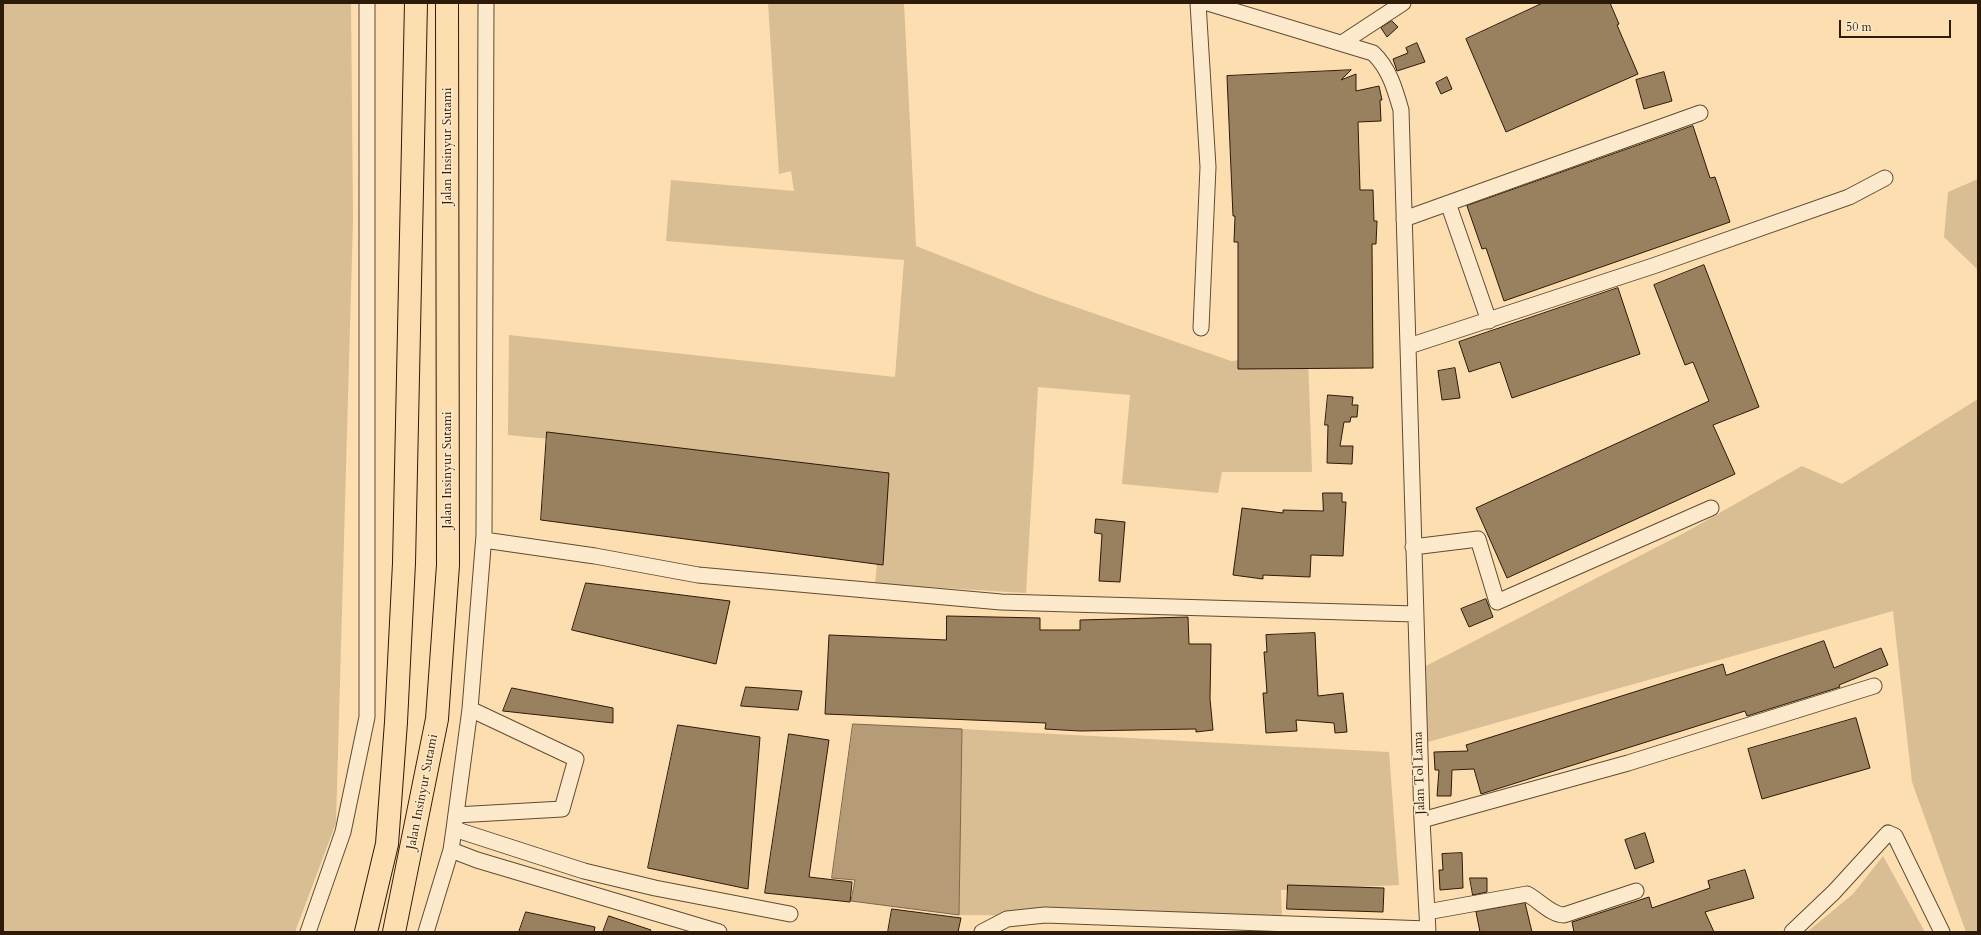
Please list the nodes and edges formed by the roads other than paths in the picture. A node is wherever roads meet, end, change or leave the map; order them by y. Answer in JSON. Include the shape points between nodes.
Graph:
{"nodes":[{"id":1,"x":367,"y":3,"type":"edge"},
{"id":2,"x":416,"y":3,"type":"edge"},
{"id":3,"x":448,"y":3,"type":"edge"},
{"id":4,"x":486,"y":3,"type":"edge"},
{"id":5,"x":1198,"y":3,"type":"edge"},
{"id":6,"x":1208,"y":3,"type":"edge"},
{"id":7,"x":1403,"y":3,"type":"edge"},
{"id":8,"x":1342,"y":43,"type":"junction"},
{"id":9,"x":1700,"y":113,"type":"dead end"},
{"id":10,"x":1885,"y":178,"type":"dead end"},
{"id":11,"x":1448,"y":203,"type":"junction"},
{"id":12,"x":1404,"y":219,"type":"junction"},
{"id":13,"x":1489,"y":321,"type":"junction"},
{"id":14,"x":1201,"y":328,"type":"dead end"},
{"id":15,"x":1409,"y":346,"type":"junction"},
{"id":16,"x":1711,"y":508,"type":"dead end"},
{"id":17,"x":484,"y":540,"type":"junction"},
{"id":18,"x":1414,"y":547,"type":"junction"},
{"id":19,"x":1415,"y":614,"type":"junction"},
{"id":20,"x":1874,"y":686,"type":"dead end"},
{"id":21,"x":470,"y":709,"type":"junction"},
{"id":22,"x":1422,"y":820,"type":"junction"},
{"id":23,"x":455,"y":822,"type":"junction"},
{"id":24,"x":451,"y":850,"type":"junction"},
{"id":25,"x":1636,"y":891,"type":"dead end"},
{"id":26,"x":1427,"y":912,"type":"junction"},
{"id":27,"x":790,"y":914,"type":"dead end"},
{"id":28,"x":1428,"y":930,"type":"edge"},
{"id":29,"x":308,"y":932,"type":"edge"},
{"id":30,"x":366,"y":932,"type":"edge"},
{"id":31,"x":394,"y":932,"type":"edge"},
{"id":32,"x":426,"y":932,"type":"edge"},
{"id":33,"x":719,"y":932,"type":"edge"},
{"id":34,"x":982,"y":932,"type":"edge"},
{"id":35,"x":1792,"y":932,"type":"edge"},
{"id":36,"x":1942,"y":932,"type":"edge"}],
"edges":[{"from":1,"to":29,"type":"street","via":[[367,717],[343,832]]},
{"from":2,"to":30,"type":"highway","name":"Jalan Insinyur Sutami","via":[[404,563],[396,722],[386,844]]},
{"from":3,"to":31,"type":"highway","name":"Jalan Insinyur Sutami","via":[[448,565],[437,720]]},
{"from":4,"to":17,"type":"street"},
{"from":5,"to":14,"type":"street","via":[[1208,167]]},
{"from":6,"to":8,"type":"street","name":"Jalan Tol Lama"},
{"from":7,"to":8,"type":"street"},
{"from":8,"to":12,"type":"street","name":"Jalan Tol Lama","via":[[1373,53],[1380,60],[1394,85],[1401,110]]},
{"from":9,"to":11,"type":"street"},
{"from":10,"to":13,"type":"street","via":[[1834,202]]},
{"from":11,"to":12,"type":"street"},
{"from":11,"to":13,"type":"street"},
{"from":12,"to":15,"type":"street","name":"Jalan Tol Lama"},
{"from":13,"to":15,"type":"street"},
{"from":15,"to":18,"type":"street","name":"Jalan Tol Lama"},
{"from":16,"to":18,"type":"street","via":[[1497,602],[1478,539]]},
{"from":17,"to":19,"type":"street","via":[[698,575],[1001,602]]},
{"from":17,"to":21,"type":"street"},
{"from":18,"to":19,"type":"street","name":"Jalan Tol Lama"},
{"from":19,"to":22,"type":"street","name":"Jalan Tol Lama"},
{"from":20,"to":22,"type":"street","via":[[1628,764]]},
{"from":21,"to":23,"type":"street"},
{"from":21,"to":23,"type":"street","via":[[576,759],[562,809]]},
{"from":22,"to":26,"type":"street","name":"Jalan Tol Lama"},
{"from":23,"to":24,"type":"street"},
{"from":23,"to":27,"type":"street","via":[[584,871],[655,888]]},
{"from":24,"to":32,"type":"street"},
{"from":24,"to":33,"type":"street"},
{"from":25,"to":26,"type":"street","via":[[1564,915],[1556,914],[1527,894]]},
{"from":26,"to":28,"type":"street","name":"Jalan Tol Lama"},
{"from":28,"to":34,"type":"street","via":[[1045,915],[1007,919]]},
{"from":35,"to":36,"type":"street","via":[[1834,892],[1888,833],[1895,836]]}]}
